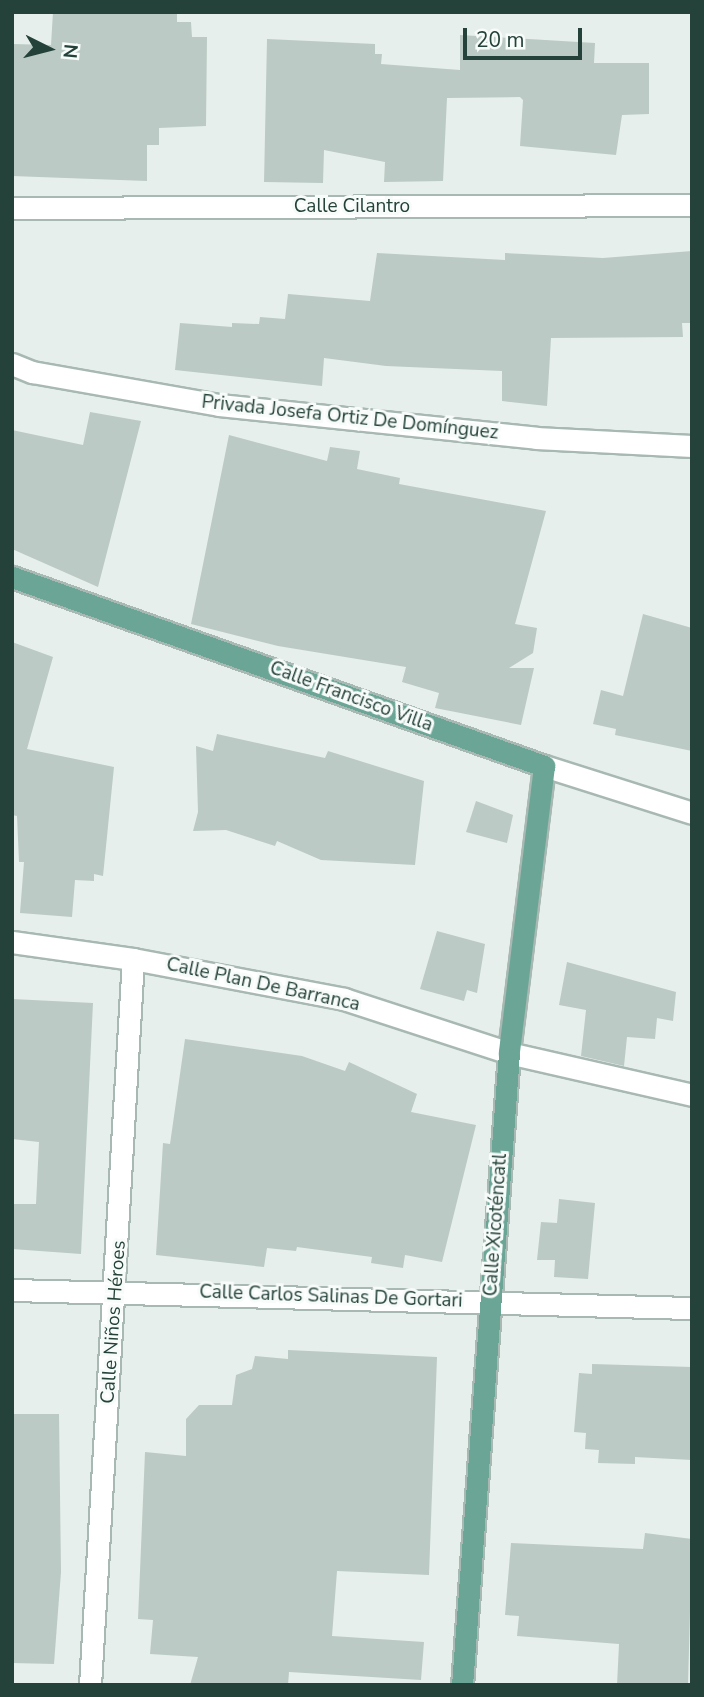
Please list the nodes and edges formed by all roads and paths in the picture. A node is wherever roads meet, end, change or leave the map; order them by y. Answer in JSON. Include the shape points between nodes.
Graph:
{"nodes":[{"id":1,"x":692,"y":205,"type":"edge"},
{"id":2,"x":12,"y":208,"type":"edge"},
{"id":3,"x":12,"y":364,"type":"edge"},
{"id":4,"x":692,"y":446,"type":"edge"},
{"id":5,"x":12,"y":577,"type":"edge"},
{"id":6,"x":544,"y":766,"type":"junction"},
{"id":7,"x":692,"y":813,"type":"edge"},
{"id":8,"x":12,"y":942,"type":"edge"},
{"id":9,"x":133,"y":959,"type":"junction"},
{"id":10,"x":509,"y":1053,"type":"junction"},
{"id":11,"x":692,"y":1095,"type":"edge"},
{"id":12,"x":12,"y":1290,"type":"edge"},
{"id":13,"x":116,"y":1290,"type":"junction"},
{"id":14,"x":490,"y":1301,"type":"junction"},
{"id":15,"x":692,"y":1308,"type":"edge"},
{"id":16,"x":90,"y":1685,"type":"edge"},
{"id":17,"x":462,"y":1685,"type":"edge"}],
"edges":[{"from":1,"to":2,"type":"street","name":"Calle Cilantro"},
{"from":3,"to":4,"type":"street","name":"Privada Josefa Ortiz De Domínguez","via":[[32,372],[219,405],[536,438]]},
{"from":5,"to":6,"type":"main road","name":"Calle Francisco Villa"},
{"from":6,"to":7,"type":"street","name":"Calle Francisco Villa"},
{"from":6,"to":10,"type":"main road","name":"Calle Xicoténcatl"},
{"from":8,"to":9,"type":"street","name":"Calle Plan De Barranca"},
{"from":9,"to":10,"type":"street","name":"Calle Plan De Barranca","via":[[344,999]]},
{"from":9,"to":13,"type":"street","name":"Calle Niños Héroes"},
{"from":10,"to":11,"type":"street","name":"Calle Plan De Barranca"},
{"from":10,"to":14,"type":"main road","name":"Calle Xicoténcatl"},
{"from":12,"to":13,"type":"street","name":"Calle Carlos Salinas De Gortari"},
{"from":13,"to":14,"type":"street","name":"Calle Carlos Salinas De Gortari"},
{"from":13,"to":16,"type":"street","name":"Calle Niños Héroes"},
{"from":14,"to":15,"type":"street","name":"Calle Carlos Salinas De Gortari"},
{"from":14,"to":17,"type":"main road","name":"Calle Xicoténcatl"}]}
